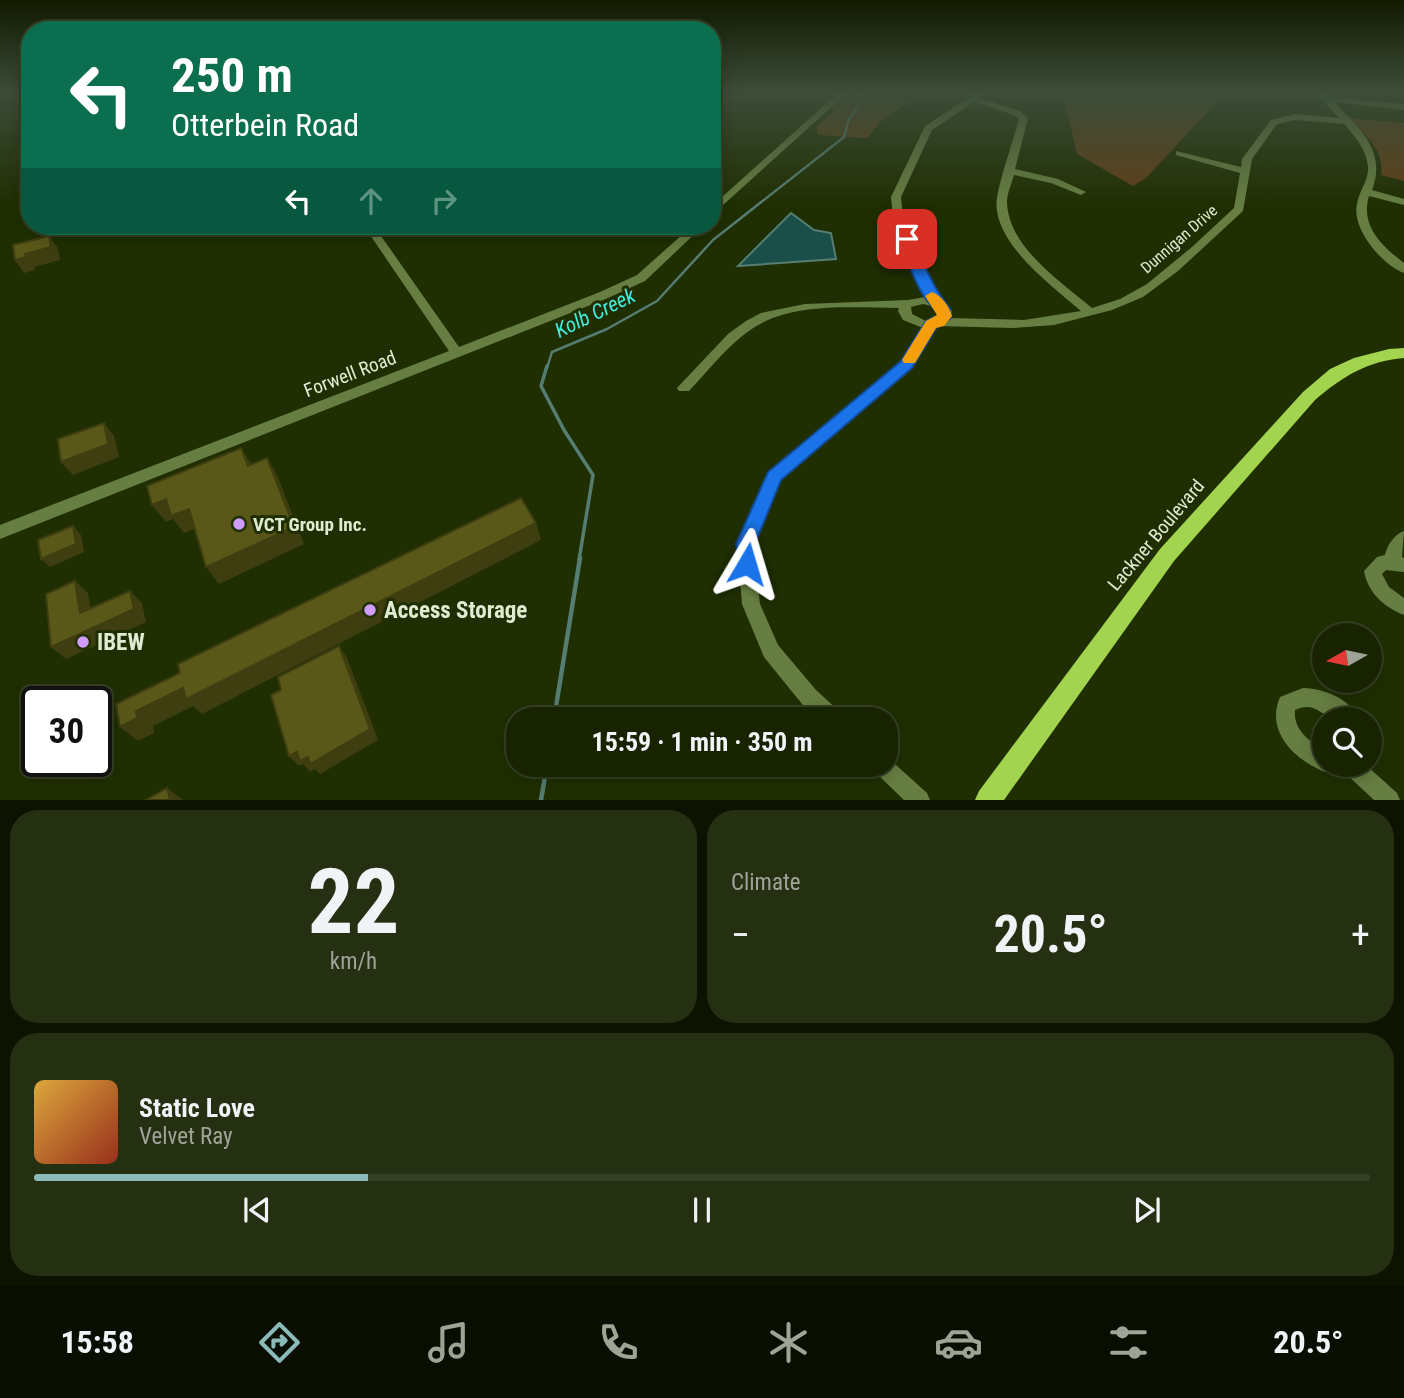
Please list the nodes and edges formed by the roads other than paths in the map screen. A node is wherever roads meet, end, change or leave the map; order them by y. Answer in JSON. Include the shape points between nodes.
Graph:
{"nodes":[{"id":1,"x":802,"y":130,"type":"edge"},
{"id":2,"x":928,"y":130,"type":"edge"},
{"id":3,"x":1021,"y":130,"type":"edge"},
{"id":4,"x":1270,"y":130,"type":"edge"},
{"id":5,"x":1353,"y":130,"type":"edge"},
{"id":6,"x":1179,"y":153,"type":"dead end"},
{"id":7,"x":1011,"y":171,"type":"junction"},
{"id":8,"x":1244,"y":171,"type":"junction"},
{"id":9,"x":1081,"y":192,"type":"dead end"},
{"id":10,"x":1366,"y":192,"type":"junction"},
{"id":11,"x":1404,"y":202,"type":"edge"},
{"id":12,"x":721,"y":204,"type":"edge"},
{"id":13,"x":375,"y":235,"type":"edge"},
{"id":14,"x":688,"y":235,"type":"edge"},
{"id":15,"x":1404,"y":269,"type":"edge"},
{"id":16,"x":923,"y":281,"type":"junction"},
{"id":17,"x":939,"y":306,"type":"junction"},
{"id":18,"x":911,"y":310,"type":"junction"},
{"id":19,"x":1088,"y":311,"type":"junction"},
{"id":20,"x":976,"y":320,"type":"junction"},
{"id":21,"x":935,"y":324,"type":"junction"},
{"id":22,"x":917,"y":346,"type":"junction"},
{"id":23,"x":456,"y":352,"type":"junction"},
{"id":24,"x":1404,"y":354,"type":"edge"},
{"id":25,"x":684,"y":387,"type":"dead end"},
{"id":26,"x":0,"y":531,"type":"edge"},
{"id":27,"x":1404,"y":538,"type":"edge"},
{"id":28,"x":1398,"y":564,"type":"edge"},
{"id":29,"x":1404,"y":607,"type":"edge"},
{"id":30,"x":820,"y":707,"type":"edge"},
{"id":31,"x":1333,"y":707,"type":"edge"},
{"id":32,"x":1312,"y":754,"type":"edge"},
{"id":33,"x":895,"y":777,"type":"edge"},
{"id":34,"x":1364,"y":777,"type":"edge"},
{"id":35,"x":920,"y":800,"type":"edge"},
{"id":36,"x":988,"y":800,"type":"edge"},
{"id":37,"x":1390,"y":800,"type":"edge"}],
"edges":[{"from":1,"to":12,"type":"street"},
{"from":2,"to":16,"type":"street","via":[[896,197],[898,218]]},
{"from":3,"to":7,"type":"street"},
{"from":4,"to":8,"type":"street","name":"Dunnigan Drive","via":[[1250,152]]},
{"from":5,"to":10,"type":"street","via":[[1373,166]]},
{"from":6,"to":8,"type":"street"},
{"from":7,"to":9,"type":"street"},
{"from":7,"to":19,"type":"street","via":[[1002,200],[1006,226],[1033,264]]},
{"from":8,"to":19,"type":"street","name":"Dunnigan Drive","via":[[1239,209],[1150,288]]},
{"from":10,"to":11,"type":"street"},
{"from":10,"to":15,"type":"street","via":[[1361,209],[1367,231]]},
{"from":13,"to":23,"type":"street"},
{"from":14,"to":23,"type":"street","name":"Forwell Road","via":[[641,278]]},
{"from":16,"to":17,"type":"street"},
{"from":16,"to":18,"type":"street"},
{"from":17,"to":18,"type":"street","name":"Dunnigan Drive"},
{"from":17,"to":20,"type":"street","name":"Dunnigan Drive"},
{"from":17,"to":21,"type":"street","via":[[944,316]]},
{"from":18,"to":21,"type":"street","name":"Dunnigan Drive"},
{"from":18,"to":22,"type":"street"},
{"from":18,"to":25,"type":"street","via":[[847,303],[769,314],[747,325]]},
{"from":19,"to":20,"type":"street","name":"Dunnigan Drive","via":[[1025,324]]},
{"from":20,"to":21,"type":"street","name":"Dunnigan Drive"},
{"from":21,"to":22,"type":"street"},
{"from":22,"to":30,"type":"street","via":[[907,364],[774,476],[745,544],[751,604],[771,650]]},
{"from":23,"to":26,"type":"street","name":"Forwell Road"},
{"from":24,"to":36,"type":"main road","name":"Lackner Boulevard","via":[[1389,354],[1336,373],[1309,396],[1167,555]]},
{"from":27,"to":28,"type":"street","via":[[1394,551]]},
{"from":28,"to":29,"type":"street","via":[[1376,565],[1373,578],[1388,597]]},
{"from":31,"to":32,"type":"street","via":[[1300,696],[1287,704],[1286,725]]},
{"from":33,"to":35,"type":"street"},
{"from":34,"to":37,"type":"street"}]}
